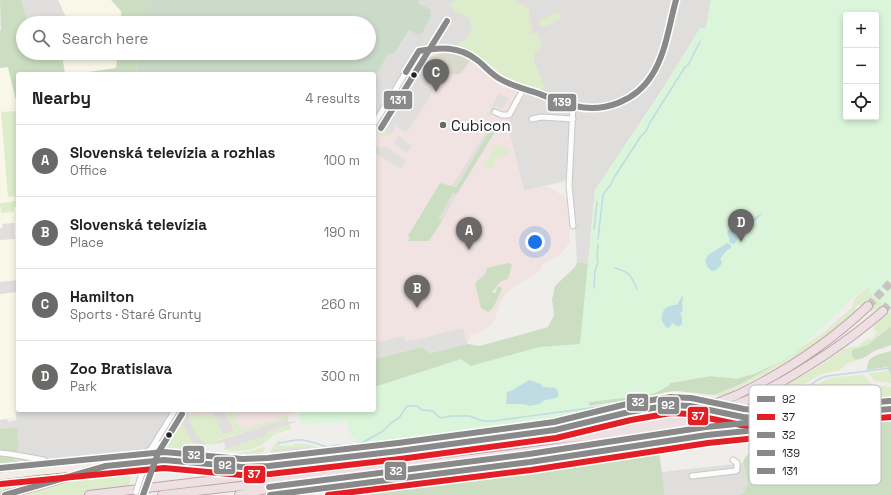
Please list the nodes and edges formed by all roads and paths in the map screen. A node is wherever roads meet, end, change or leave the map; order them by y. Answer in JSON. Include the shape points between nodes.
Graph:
{"nodes":[{"id":1,"x":676,"y":0,"type":"edge"},
{"id":2,"x":524,"y":88,"type":"junction"},
{"id":3,"x":573,"y":106,"type":"junction"},
{"id":4,"x":495,"y":112,"type":"dead end"},
{"id":5,"x":532,"y":119,"type":"dead end"},
{"id":6,"x":573,"y":119,"type":"junction"},
{"id":7,"x":376,"y":121,"type":"edge"},
{"id":8,"x":573,"y":226,"type":"dead end"},
{"id":9,"x":868,"y":306,"type":"tunnel mouth"},
{"id":10,"x":883,"y":310,"type":"tunnel mouth"},
{"id":11,"x":757,"y":385,"type":"edge"},
{"id":12,"x":776,"y":385,"type":"edge"},
{"id":13,"x":749,"y":389,"type":"edge"},
{"id":14,"x":749,"y":399,"type":"edge"},
{"id":15,"x":693,"y":408,"type":"junction"},
{"id":16,"x":891,"y":409,"type":"edge"},
{"id":17,"x":881,"y":410,"type":"edge"},
{"id":18,"x":174,"y":412,"type":"edge"},
{"id":19,"x":729,"y":414,"type":"tunnel mouth"},
{"id":20,"x":891,"y":415,"type":"edge"},
{"id":21,"x":881,"y":416,"type":"edge"},
{"id":22,"x":749,"y":417,"type":"edge"},
{"id":23,"x":661,"y":422,"type":"junction"},
{"id":24,"x":555,"y":430,"type":"junction"},
{"id":25,"x":749,"y":430,"type":"edge"},
{"id":26,"x":157,"y":439,"type":"junction"},
{"id":27,"x":151,"y":449,"type":"junction"},
{"id":28,"x":0,"y":453,"type":"edge"},
{"id":29,"x":164,"y":460,"type":"junction"},
{"id":30,"x":733,"y":460,"type":"dead end"},
{"id":31,"x":131,"y":463,"type":"junction"},
{"id":32,"x":145,"y":464,"type":"junction"},
{"id":33,"x":106,"y":466,"type":"junction"},
{"id":34,"x":51,"y":470,"type":"junction"},
{"id":35,"x":333,"y":475,"type":"junction"},
{"id":36,"x":0,"y":476,"type":"edge"},
{"id":37,"x":692,"y":476,"type":"dead end"},
{"id":38,"x":5,"y":495,"type":"edge"},
{"id":39,"x":89,"y":495,"type":"edge"},
{"id":40,"x":135,"y":495,"type":"edge"},
{"id":41,"x":162,"y":495,"type":"edge"},
{"id":42,"x":239,"y":495,"type":"edge"},
{"id":43,"x":270,"y":495,"type":"edge"}],
"edges":[{"from":1,"to":3,"type":"street","via":[[657,66],[645,84],[626,100],[612,106],[590,109]]},
{"from":2,"to":3,"type":"street"},
{"from":2,"to":4,"type":"street","via":[[509,115]]},
{"from":2,"to":7,"type":"street","via":[[497,77],[461,49],[442,47],[419,51]]},
{"from":3,"to":6,"type":"street"},
{"from":5,"to":6,"type":"street"},
{"from":6,"to":8,"type":"street","via":[[570,186]]},
{"from":9,"to":11,"type":"highway","bridge":true,"via":[[810,354]]},
{"from":10,"to":12,"type":"highway","bridge":true,"via":[[835,350]]},
{"from":13,"to":15,"type":"highway","bridge":true},
{"from":14,"to":35,"type":"highway","bridge":true,"via":[[678,426],[647,434],[511,454]]},
{"from":15,"to":23,"type":"highway"},
{"from":15,"to":24,"type":"main road","via":[[680,405],[656,407]]},
{"from":16,"to":17,"type":"main road"},
{"from":18,"to":26,"type":"street"},
{"from":19,"to":22,"type":"main road"},
{"from":20,"to":21,"type":"main road"},
{"from":23,"to":24,"type":"highway"},
{"from":23,"to":39,"type":"highway","via":[[586,436]]},
{"from":24,"to":29,"type":"main road","via":[[269,466],[242,467]]},
{"from":25,"to":43,"type":"main road"},
{"from":26,"to":27,"type":"street"},
{"from":26,"to":29,"type":"street","via":[[158,454]]},
{"from":27,"to":31,"type":"street"},
{"from":27,"to":32,"type":"street"},
{"from":28,"to":34,"type":"street","via":[[44,460]]},
{"from":29,"to":32,"type":"main road"},
{"from":30,"to":37,"type":"street","via":[[737,463],[737,470]]},
{"from":31,"to":32,"type":"main road"},
{"from":31,"to":33,"type":"main road"},
{"from":32,"to":40,"type":"street","bridge":true},
{"from":33,"to":34,"type":"main road"},
{"from":33,"to":38,"type":"highway"},
{"from":34,"to":36,"type":"main road"},
{"from":35,"to":41,"type":"highway"},
{"from":35,"to":42,"type":"highway"}]}
